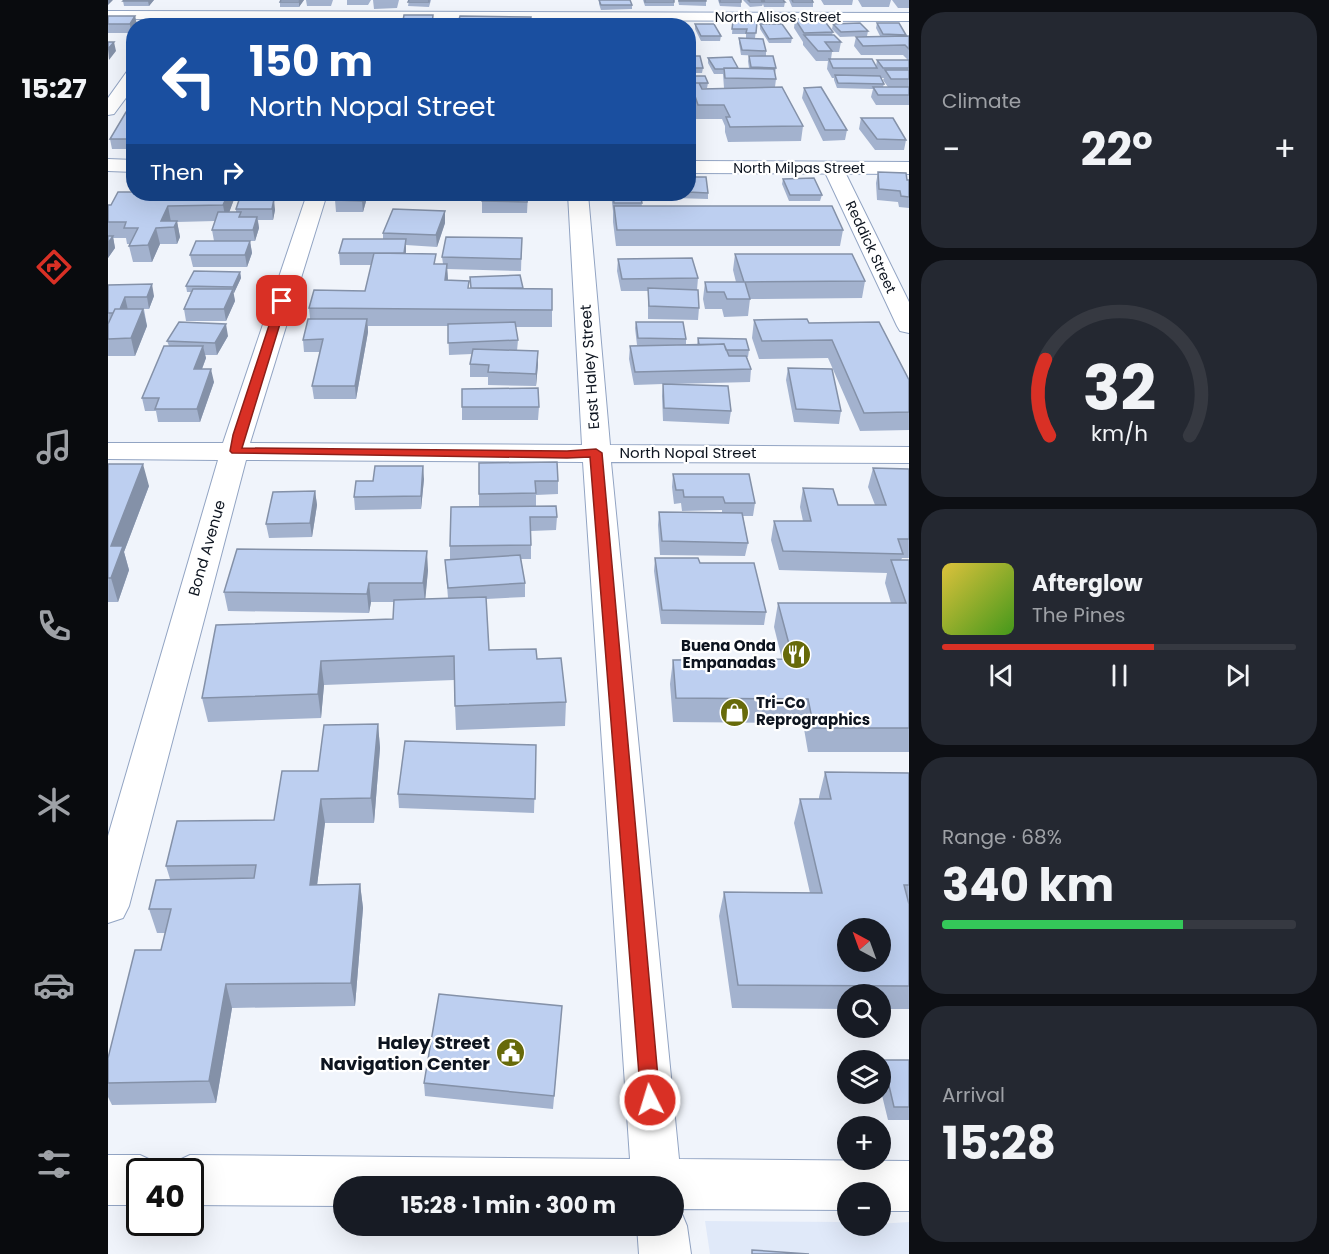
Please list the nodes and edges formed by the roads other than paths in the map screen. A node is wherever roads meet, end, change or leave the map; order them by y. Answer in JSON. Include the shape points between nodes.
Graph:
{"nodes":[{"id":1,"x":184,"y":0,"type":"edge"},
{"id":2,"x":563,"y":0,"type":"edge"},
{"id":3,"x":108,"y":15,"type":"edge"},
{"id":4,"x":909,"y":17,"type":"edge"},
{"id":5,"x":146,"y":18,"type":"edge"},
{"id":6,"x":172,"y":18,"type":"edge"},
{"id":7,"x":563,"y":18,"type":"edge"},
{"id":8,"x":696,"y":19,"type":"edge"},
{"id":9,"x":126,"y":85,"type":"edge"},
{"id":10,"x":108,"y":110,"type":"edge"},
{"id":11,"x":108,"y":165,"type":"edge"},
{"id":12,"x":126,"y":166,"type":"edge"},
{"id":13,"x":696,"y":167,"type":"edge"},
{"id":14,"x":833,"y":168,"type":"junction"},
{"id":15,"x":909,"y":168,"type":"edge"},
{"id":16,"x":314,"y":201,"type":"edge"},
{"id":17,"x":578,"y":201,"type":"edge"},
{"id":18,"x":909,"y":326,"type":"edge"},
{"id":19,"x":108,"y":451,"type":"edge"},
{"id":20,"x":236,"y":451,"type":"junction"},
{"id":21,"x":596,"y":453,"type":"junction"},
{"id":22,"x":909,"y":455,"type":"edge"},
{"id":23,"x":108,"y":906,"type":"edge"},
{"id":24,"x":657,"y":1176,"type":"edge"},
{"id":25,"x":108,"y":1180,"type":"edge"},
{"id":26,"x":126,"y":1180,"type":"edge"},
{"id":27,"x":204,"y":1181,"type":"edge"},
{"id":28,"x":333,"y":1185,"type":"edge"},
{"id":29,"x":909,"y":1186,"type":"edge"},
{"id":30,"x":684,"y":1197,"type":"edge"},
{"id":31,"x":663,"y":1236,"type":"edge"},
{"id":32,"x":665,"y":1254,"type":"edge"}],
"edges":[{"from":1,"to":6,"type":"street"},
{"from":2,"to":7,"type":"street"},
{"from":3,"to":5,"type":"street","name":"North Alisos Street"},
{"from":4,"to":8,"type":"street","name":"North Alisos Street"},
{"from":9,"to":10,"type":"street"},
{"from":11,"to":12,"type":"street"},
{"from":13,"to":14,"type":"street","name":"North Milpas Street"},
{"from":14,"to":15,"type":"street","name":"North Milpas Street"},
{"from":14,"to":18,"type":"street","name":"Reddick Street"},
{"from":16,"to":20,"type":"street","name":"Bond Avenue"},
{"from":17,"to":21,"type":"street","name":"East Haley Street"},
{"from":19,"to":20,"type":"street","name":"North Nopal Street"},
{"from":20,"to":21,"type":"street","name":"North Nopal Street"},
{"from":20,"to":23,"type":"street","name":"Bond Avenue"},
{"from":21,"to":22,"type":"street","name":"North Nopal Street"},
{"from":21,"to":24,"type":"street","name":"East Haley Street"},
{"from":25,"to":26,"type":"street"},
{"from":27,"to":28,"type":"street"},
{"from":29,"to":30,"type":"street"},
{"from":31,"to":32,"type":"street","name":"East Haley Street"}]}
